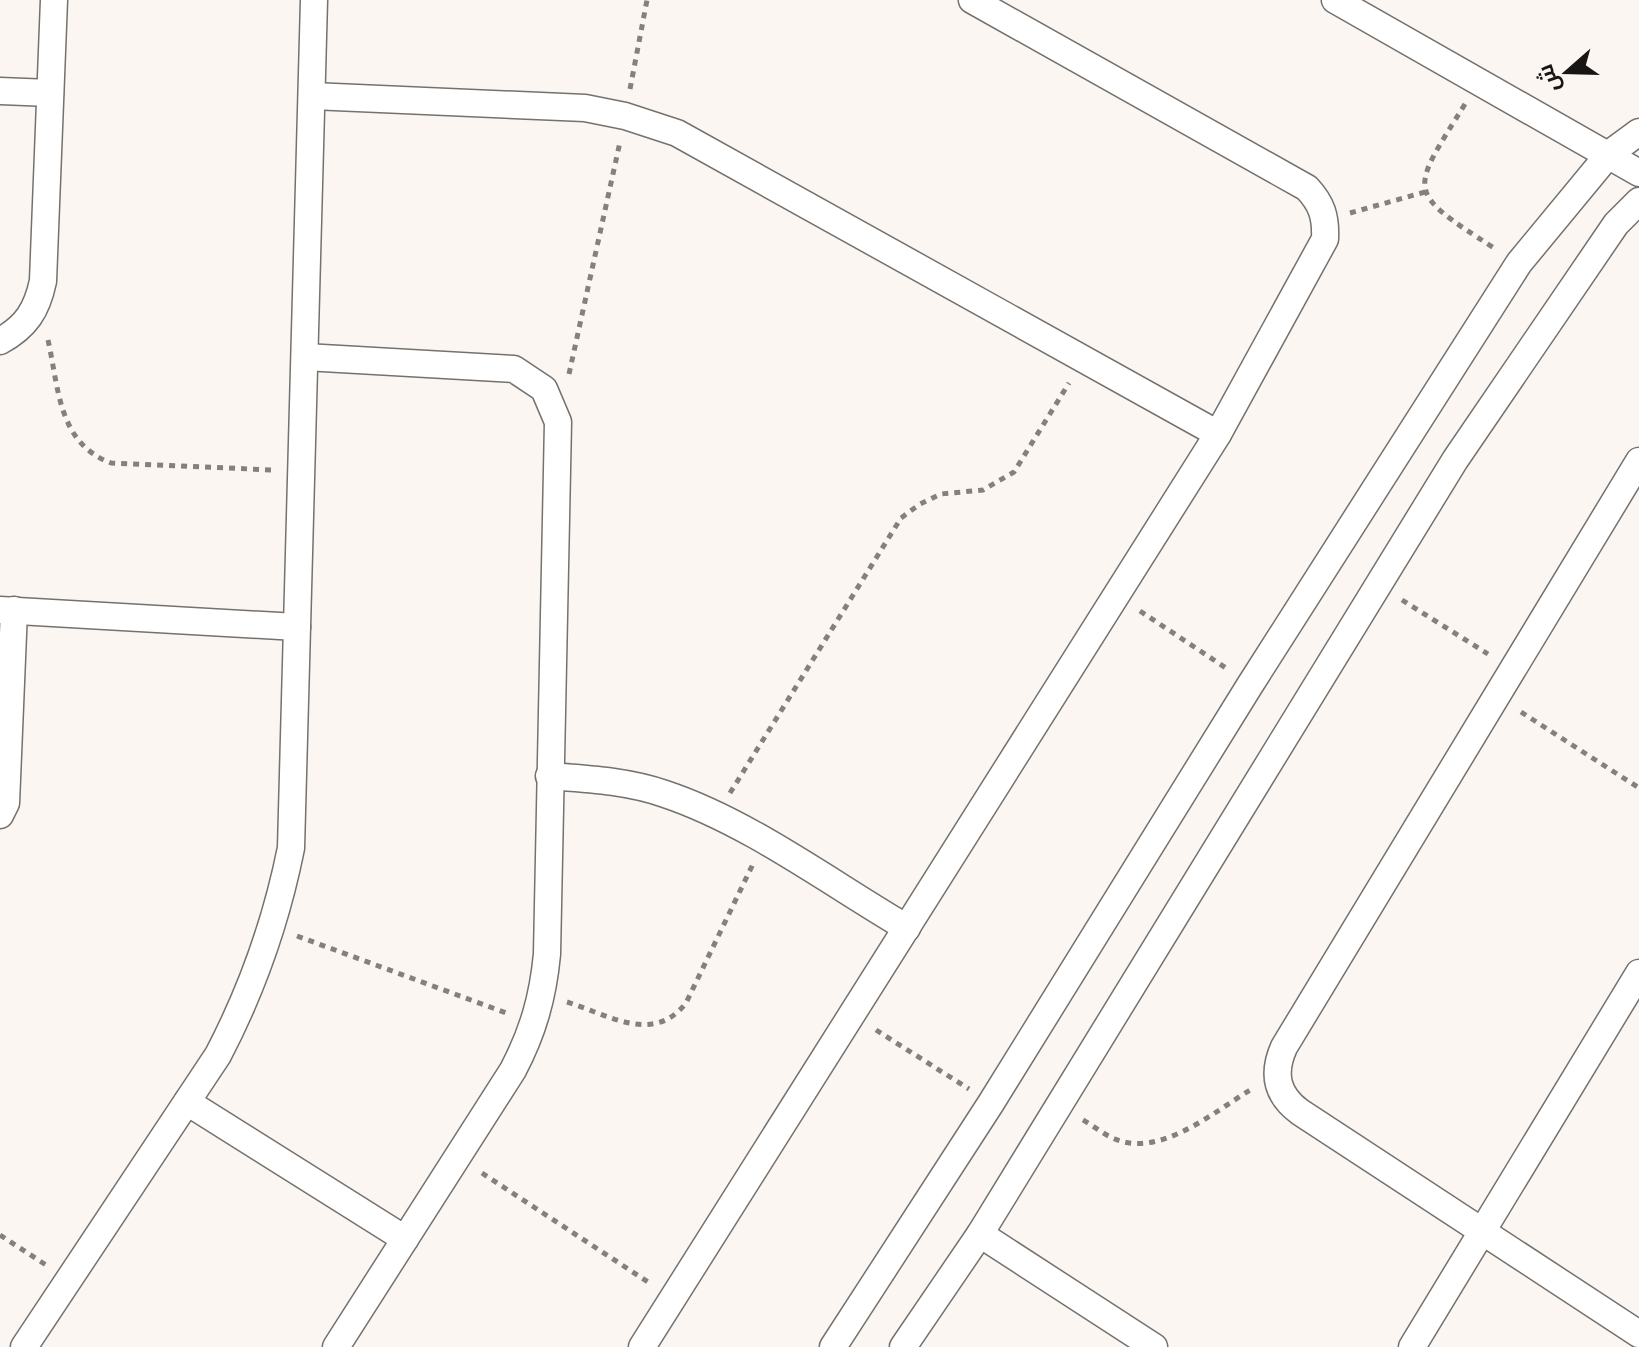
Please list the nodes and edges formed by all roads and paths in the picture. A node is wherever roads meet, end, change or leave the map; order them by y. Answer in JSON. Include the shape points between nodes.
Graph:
{"nodes":[{"id":1,"x":54,"y":0,"type":"edge"},
{"id":2,"x":314,"y":0,"type":"edge"},
{"id":3,"x":647,"y":0,"type":"edge"},
{"id":4,"x":972,"y":0,"type":"edge"},
{"id":5,"x":1350,"y":4,"type":"edge"},
{"id":6,"x":1478,"y":81,"type":"junction"},
{"id":7,"x":0,"y":91,"type":"edge"},
{"id":8,"x":50,"y":93,"type":"junction"},
{"id":9,"x":312,"y":96,"type":"junction"},
{"id":10,"x":625,"y":116,"type":"junction"},
{"id":11,"x":1639,"y":132,"type":"edge"},
{"id":12,"x":1609,"y":154,"type":"junction"},
{"id":13,"x":1639,"y":173,"type":"edge"},
{"id":14,"x":1425,"y":192,"type":"junction"},
{"id":15,"x":1639,"y":201,"type":"edge"},
{"id":16,"x":1326,"y":220,"type":"junction"},
{"id":17,"x":1519,"y":263,"type":"junction"},
{"id":18,"x":39,"y":302,"type":"junction"},
{"id":19,"x":0,"y":341,"type":"edge"},
{"id":20,"x":305,"y":357,"type":"junction"},
{"id":21,"x":1083,"y":360,"type":"junction"},
{"id":22,"x":569,"y":376,"type":"dead end"},
{"id":23,"x":1218,"y":434,"type":"junction"},
{"id":24,"x":1639,"y":461,"type":"edge"},
{"id":25,"x":302,"y":472,"type":"junction"},
{"id":26,"x":1378,"y":585,"type":"junction"},
{"id":27,"x":1116,"y":595,"type":"junction"},
{"id":28,"x":7,"y":610,"type":"edge"},
{"id":29,"x":297,"y":627,"type":"junction"},
{"id":30,"x":1513,"y":669,"type":"junction"},
{"id":31,"x":1250,"y":685,"type":"junction"},
{"id":32,"x":1497,"y":696,"type":"junction"},
{"id":33,"x":549,"y":776,"type":"junction"},
{"id":34,"x":1639,"y":788,"type":"edge"},
{"id":35,"x":717,"y":814,"type":"junction"},
{"id":36,"x":0,"y":815,"type":"edge"},
{"id":37,"x":763,"y":842,"type":"junction"},
{"id":38,"x":273,"y":927,"type":"junction"},
{"id":39,"x":907,"y":928,"type":"junction"},
{"id":40,"x":1639,"y":973,"type":"edge"},
{"id":41,"x":543,"y":994,"type":"junction"},
{"id":42,"x":852,"y":1014,"type":"junction"},
{"id":43,"x":535,"y":1023,"type":"junction"},
{"id":44,"x":1276,"y":1075,"type":"junction"},
{"id":45,"x":187,"y":1102,"type":"junction"},
{"id":46,"x":991,"y":1103,"type":"junction"},
{"id":47,"x":1059,"y":1105,"type":"junction"},
{"id":48,"x":458,"y":1157,"type":"junction"},
{"id":49,"x":1482,"y":1231,"type":"junction"},
{"id":50,"x":980,"y":1234,"type":"junction"},
{"id":51,"x":0,"y":1235,"type":"edge"},
{"id":52,"x":405,"y":1239,"type":"junction"},
{"id":53,"x":69,"y":1280,"type":"junction"},
{"id":54,"x":673,"y":1298,"type":"junction"},
{"id":55,"x":1639,"y":1334,"type":"edge"},
{"id":56,"x":24,"y":1347,"type":"edge"},
{"id":57,"x":336,"y":1347,"type":"edge"},
{"id":58,"x":642,"y":1347,"type":"edge"},
{"id":59,"x":833,"y":1347,"type":"edge"},
{"id":60,"x":903,"y":1347,"type":"edge"},
{"id":61,"x":1154,"y":1347,"type":"edge"},
{"id":62,"x":1412,"y":1347,"type":"edge"}],
"edges":[{"from":1,"to":8,"type":"street"},
{"from":2,"to":9,"type":"street"},
{"from":3,"to":10,"type":"path"},
{"from":4,"to":16,"type":"street","via":[[1307,188],[1320,202]]},
{"from":5,"to":6,"type":"street"},
{"from":6,"to":12,"type":"street"},
{"from":6,"to":14,"type":"path","via":[[1427,164]]},
{"from":7,"to":8,"type":"street"},
{"from":8,"to":18,"type":"street"},
{"from":9,"to":10,"type":"street","via":[[571,107]]},
{"from":9,"to":20,"type":"street"},
{"from":10,"to":21,"type":"street","via":[[677,133]]},
{"from":10,"to":22,"type":"path"},
{"from":11,"to":12,"type":"street"},
{"from":12,"to":13,"type":"street"},
{"from":12,"to":17,"type":"street"},
{"from":14,"to":16,"type":"path"},
{"from":14,"to":17,"type":"path","via":[[1439,212]]},
{"from":15,"to":26,"type":"street","via":[[1616,224],[1455,460]]},
{"from":16,"to":23,"type":"street","via":[[1317,256]]},
{"from":17,"to":31,"type":"street"},
{"from":18,"to":19,"type":"street","via":[[29,321]]},
{"from":18,"to":25,"type":"path","via":[[66,418],[89,455],[111,463]]},
{"from":20,"to":25,"type":"street"},
{"from":20,"to":33,"type":"street","via":[[514,369],[531,377],[553,405],[558,422]]},
{"from":21,"to":23,"type":"street"},
{"from":21,"to":35,"type":"path","via":[[1014,472],[983,490],[941,494],[901,518]]},
{"from":23,"to":27,"type":"street"},
{"from":24,"to":30,"type":"street"},
{"from":25,"to":29,"type":"street"},
{"from":26,"to":30,"type":"path"},
{"from":26,"to":47,"type":"street"},
{"from":27,"to":31,"type":"path"},
{"from":27,"to":39,"type":"street"},
{"from":28,"to":29,"type":"street"},
{"from":28,"to":36,"type":"street","via":[[6,803]]},
{"from":29,"to":38,"type":"street","via":[[291,848]]},
{"from":30,"to":32,"type":"street"},
{"from":31,"to":46,"type":"street"},
{"from":32,"to":34,"type":"path"},
{"from":32,"to":44,"type":"street","via":[[1284,1047]]},
{"from":33,"to":35,"type":"street","via":[[607,780],[663,793]]},
{"from":33,"to":41,"type":"street"},
{"from":35,"to":37,"type":"street"},
{"from":37,"to":39,"type":"street"},
{"from":37,"to":41,"type":"path","via":[[674,1018],[656,1026],[637,1025]]},
{"from":38,"to":43,"type":"path"},
{"from":38,"to":45,"type":"street","via":[[243,1007]]},
{"from":39,"to":42,"type":"street"},
{"from":40,"to":49,"type":"street"},
{"from":41,"to":43,"type":"street"},
{"from":42,"to":46,"type":"path"},
{"from":42,"to":54,"type":"street"},
{"from":43,"to":48,"type":"street","via":[[513,1070]]},
{"from":44,"to":47,"type":"path","via":[[1175,1135],[1146,1143],[1117,1140]]},
{"from":44,"to":49,"type":"street","via":[[1280,1090],[1300,1112]]},
{"from":45,"to":52,"type":"street"},
{"from":45,"to":53,"type":"street"},
{"from":46,"to":59,"type":"street"},
{"from":47,"to":50,"type":"street"},
{"from":48,"to":52,"type":"street"},
{"from":48,"to":54,"type":"path"},
{"from":49,"to":55,"type":"street"},
{"from":49,"to":62,"type":"street"},
{"from":50,"to":60,"type":"street"},
{"from":50,"to":61,"type":"street"},
{"from":51,"to":53,"type":"path"},
{"from":52,"to":57,"type":"street"},
{"from":53,"to":56,"type":"street"},
{"from":54,"to":58,"type":"street"}]}
